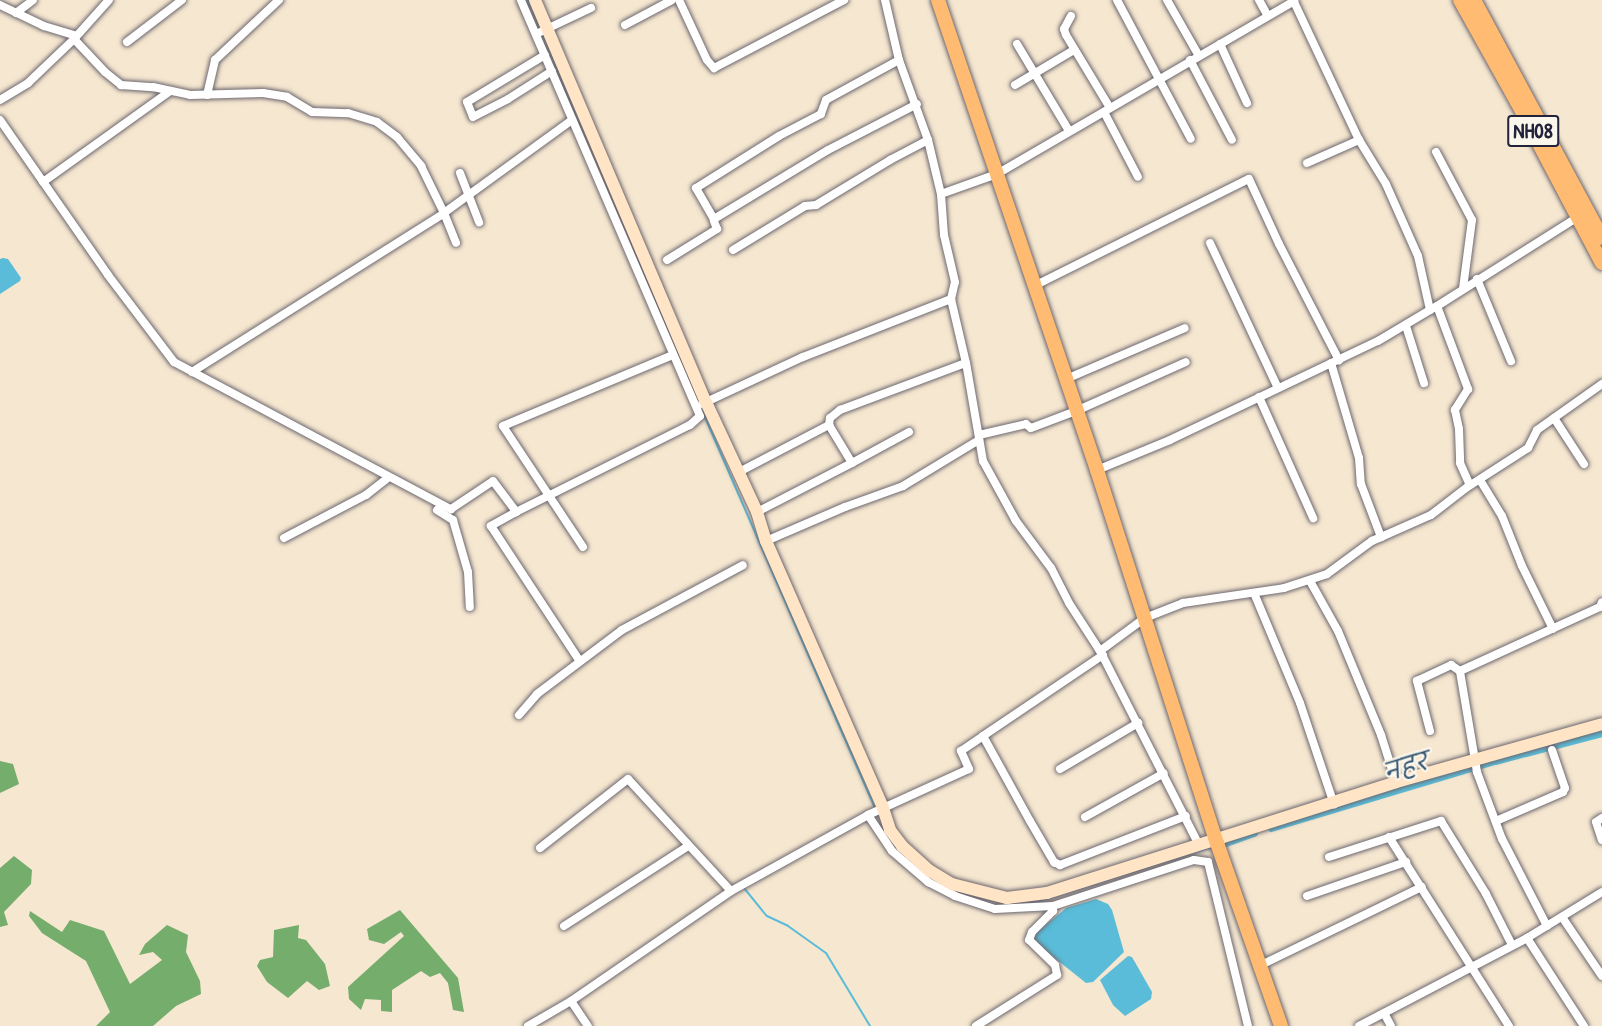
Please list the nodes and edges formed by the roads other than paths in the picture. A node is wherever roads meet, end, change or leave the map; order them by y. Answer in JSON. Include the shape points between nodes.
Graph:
{"nodes":[{"id":1,"x":33,"y":0,"type":"edge"},
{"id":2,"x":182,"y":0,"type":"edge"},
{"id":3,"x":279,"y":0,"type":"edge"},
{"id":4,"x":521,"y":0,"type":"edge"},
{"id":5,"x":672,"y":0,"type":"edge"},
{"id":6,"x":679,"y":0,"type":"edge"},
{"id":7,"x":844,"y":0,"type":"edge"},
{"id":8,"x":885,"y":0,"type":"edge"},
{"id":9,"x":938,"y":0,"type":"edge"},
{"id":10,"x":1117,"y":0,"type":"edge"},
{"id":11,"x":1167,"y":0,"type":"edge"},
{"id":12,"x":1259,"y":0,"type":"edge"},
{"id":13,"x":1294,"y":0,"type":"edge"},
{"id":14,"x":1460,"y":0,"type":"edge"},
{"id":15,"x":1473,"y":0,"type":"edge"},
{"id":16,"x":104,"y":2,"type":"edge"},
{"id":17,"x":540,"y":2,"type":"edge"},
{"id":18,"x":171,"y":3,"type":"edge"},
{"id":19,"x":2,"y":8,"type":"edge"},
{"id":20,"x":591,"y":9,"type":"dead end"},
{"id":21,"x":16,"y":13,"type":"junction"},
{"id":22,"x":1071,"y":16,"type":"dead end"},
{"id":23,"x":1268,"y":16,"type":"junction"},
{"id":24,"x":625,"y":25,"type":"dead end"},
{"id":25,"x":542,"y":31,"type":"junction"},
{"id":26,"x":75,"y":37,"type":"junction"},
{"id":27,"x":127,"y":42,"type":"dead end"},
{"id":28,"x":1017,"y":44,"type":"dead end"},
{"id":29,"x":1220,"y":44,"type":"junction"},
{"id":30,"x":1074,"y":50,"type":"junction"},
{"id":31,"x":544,"y":55,"type":"junction"},
{"id":32,"x":1199,"y":56,"type":"junction"},
{"id":33,"x":899,"y":60,"type":"junction"},
{"id":34,"x":1190,"y":60,"type":"junction"},
{"id":35,"x":552,"y":71,"type":"junction"},
{"id":36,"x":1034,"y":73,"type":"junction"},
{"id":37,"x":1159,"y":79,"type":"junction"},
{"id":38,"x":1015,"y":85,"type":"dead end"},
{"id":39,"x":170,"y":91,"type":"junction"},
{"id":40,"x":207,"y":94,"type":"junction"},
{"id":41,"x":0,"y":100,"type":"edge"},
{"id":42,"x":1247,"y":103,"type":"dead end"},
{"id":43,"x":916,"y":104,"type":"junction"},
{"id":44,"x":1107,"y":110,"type":"junction"},
{"id":45,"x":0,"y":120,"type":"edge"},
{"id":46,"x":572,"y":120,"type":"junction"},
{"id":47,"x":1069,"y":131,"type":"junction"},
{"id":48,"x":1191,"y":139,"type":"dead end"},
{"id":49,"x":928,"y":140,"type":"junction"},
{"id":50,"x":1232,"y":140,"type":"dead end"},
{"id":51,"x":1359,"y":140,"type":"junction"},
{"id":52,"x":1436,"y":152,"type":"dead end"},
{"id":53,"x":1307,"y":163,"type":"dead end"},
{"id":54,"x":460,"y":173,"type":"dead end"},
{"id":55,"x":997,"y":174,"type":"junction"},
{"id":56,"x":1138,"y":177,"type":"dead end"},
{"id":57,"x":43,"y":182,"type":"junction"},
{"id":58,"x":1571,"y":192,"type":"junction"},
{"id":59,"x":941,"y":194,"type":"junction"},
{"id":60,"x":468,"y":195,"type":"junction"},
{"id":61,"x":444,"y":213,"type":"junction"},
{"id":62,"x":1578,"y":217,"type":"junction"},
{"id":63,"x":479,"y":222,"type":"dead end"},
{"id":64,"x":714,"y":222,"type":"dead end"},
{"id":65,"x":1602,"y":238,"type":"edge"},
{"id":66,"x":456,"y":243,"type":"dead end"},
{"id":67,"x":1210,"y":243,"type":"dead end"},
{"id":68,"x":733,"y":250,"type":"dead end"},
{"id":69,"x":667,"y":260,"type":"dead end"},
{"id":70,"x":1602,"y":263,"type":"edge"},
{"id":71,"x":1476,"y":279,"type":"junction"},
{"id":72,"x":1034,"y":286,"type":"junction"},
{"id":73,"x":1463,"y":288,"type":"junction"},
{"id":74,"x":951,"y":300,"type":"junction"},
{"id":75,"x":1433,"y":308,"type":"junction"},
{"id":76,"x":1406,"y":326,"type":"junction"},
{"id":77,"x":1185,"y":328,"type":"dead end"},
{"id":78,"x":674,"y":355,"type":"junction"},
{"id":79,"x":1511,"y":361,"type":"dead end"},
{"id":80,"x":1186,"y":362,"type":"dead end"},
{"id":81,"x":1335,"y":362,"type":"junction"},
{"id":82,"x":966,"y":363,"type":"junction"},
{"id":83,"x":192,"y":372,"type":"junction"},
{"id":84,"x":1066,"y":379,"type":"junction"},
{"id":85,"x":1424,"y":383,"type":"dead end"},
{"id":86,"x":1602,"y":384,"type":"edge"},
{"id":87,"x":1278,"y":388,"type":"junction"},
{"id":88,"x":1259,"y":398,"type":"junction"},
{"id":89,"x":702,"y":404,"type":"junction"},
{"id":90,"x":1076,"y":411,"type":"junction"},
{"id":91,"x":1554,"y":418,"type":"junction"},
{"id":92,"x":829,"y":425,"type":"junction"},
{"id":93,"x":909,"y":432,"type":"dead end"},
{"id":94,"x":979,"y":438,"type":"junction"},
{"id":95,"x":852,"y":463,"type":"junction"},
{"id":96,"x":1584,"y":464,"type":"dead end"},
{"id":97,"x":1097,"y":470,"type":"junction"},
{"id":98,"x":739,"y":472,"type":"junction"},
{"id":99,"x":389,"y":477,"type":"junction"},
{"id":100,"x":1480,"y":480,"type":"junction"},
{"id":101,"x":1470,"y":485,"type":"junction"},
{"id":102,"x":548,"y":494,"type":"junction"},
{"id":103,"x":437,"y":510,"type":"dead end"},
{"id":104,"x":516,"y":512,"type":"junction"},
{"id":105,"x":757,"y":512,"type":"junction"},
{"id":106,"x":1313,"y":518,"type":"dead end"},
{"id":107,"x":1382,"y":537,"type":"junction"},
{"id":108,"x":284,"y":538,"type":"dead end"},
{"id":109,"x":766,"y":541,"type":"junction"},
{"id":110,"x":583,"y":547,"type":"dead end"},
{"id":111,"x":743,"y":565,"type":"dead end"},
{"id":112,"x":1310,"y":581,"type":"junction"},
{"id":113,"x":1254,"y":593,"type":"junction"},
{"id":114,"x":1602,"y":602,"type":"edge"},
{"id":115,"x":470,"y":607,"type":"dead end"},
{"id":116,"x":1145,"y":618,"type":"junction"},
{"id":117,"x":1553,"y":629,"type":"junction"},
{"id":118,"x":1101,"y":653,"type":"junction"},
{"id":119,"x":579,"y":660,"type":"junction"},
{"id":120,"x":1460,"y":671,"type":"junction"},
{"id":121,"x":519,"y":715,"type":"dead end"},
{"id":122,"x":1138,"y":723,"type":"junction"},
{"id":123,"x":1602,"y":724,"type":"edge"},
{"id":124,"x":1430,"y":731,"type":"dead end"},
{"id":125,"x":983,"y":736,"type":"junction"},
{"id":126,"x":1552,"y":750,"type":"dead end"},
{"id":127,"x":1474,"y":759,"type":"junction"},
{"id":128,"x":1060,"y":769,"type":"dead end"},
{"id":129,"x":1164,"y":773,"type":"junction"},
{"id":130,"x":1396,"y":782,"type":"junction"},
{"id":131,"x":1334,"y":804,"type":"junction"},
{"id":132,"x":883,"y":808,"type":"junction"},
{"id":133,"x":868,"y":816,"type":"junction"},
{"id":134,"x":1186,"y":816,"type":"junction"},
{"id":135,"x":1085,"y":817,"type":"dead end"},
{"id":136,"x":1602,"y":818,"type":"edge"},
{"id":137,"x":1496,"y":820,"type":"junction"},
{"id":138,"x":1389,"y":837,"type":"junction"},
{"id":139,"x":1215,"y":839,"type":"junction"},
{"id":140,"x":1602,"y":840,"type":"edge"},
{"id":141,"x":1199,"y":845,"type":"junction"},
{"id":142,"x":688,"y":846,"type":"junction"},
{"id":143,"x":540,"y":848,"type":"dead end"},
{"id":144,"x":1329,"y":857,"type":"dead end"},
{"id":145,"x":1406,"y":862,"type":"junction"},
{"id":146,"x":1422,"y":887,"type":"junction"},
{"id":147,"x":731,"y":891,"type":"junction"},
{"id":148,"x":1602,"y":892,"type":"edge"},
{"id":149,"x":1307,"y":896,"type":"dead end"},
{"id":150,"x":1053,"y":906,"type":"junction"},
{"id":151,"x":1562,"y":917,"type":"junction"},
{"id":152,"x":564,"y":926,"type":"dead end"},
{"id":153,"x":1547,"y":926,"type":"junction"},
{"id":154,"x":1527,"y":938,"type":"junction"},
{"id":155,"x":1512,"y":945,"type":"junction"},
{"id":156,"x":1259,"y":966,"type":"junction"},
{"id":157,"x":1472,"y":968,"type":"junction"},
{"id":158,"x":1602,"y":976,"type":"edge"},
{"id":159,"x":571,"y":1001,"type":"junction"},
{"id":160,"x":1384,"y":1013,"type":"junction"},
{"id":161,"x":528,"y":1026,"type":"edge"},
{"id":162,"x":588,"y":1026,"type":"edge"},
{"id":163,"x":976,"y":1026,"type":"edge"},
{"id":164,"x":1248,"y":1026,"type":"edge"},
{"id":165,"x":1281,"y":1026,"type":"edge"},
{"id":166,"x":1359,"y":1026,"type":"edge"},
{"id":167,"x":1391,"y":1026,"type":"edge"},
{"id":168,"x":1509,"y":1026,"type":"edge"},
{"id":169,"x":1584,"y":1026,"type":"edge"}],
"edges":[{"from":1,"to":21,"type":"street"},
{"from":2,"to":18,"type":"street"},
{"from":3,"to":40,"type":"street","via":[[216,60]]},
{"from":4,"to":25,"type":"street"},
{"from":5,"to":24,"type":"street"},
{"from":6,"to":7,"type":"street","via":[[714,68]]},
{"from":8,"to":33,"type":"street"},
{"from":9,"to":55,"type":"main road"},
{"from":10,"to":37,"type":"street"},
{"from":11,"to":32,"type":"street"},
{"from":12,"to":23,"type":"street"},
{"from":13,"to":23,"type":"street"},
{"from":13,"to":51,"type":"street"},
{"from":14,"to":58,"type":"main road","number":"NH08"},
{"from":15,"to":58,"type":"main road","number":"NH08"},
{"from":16,"to":26,"type":"street"},
{"from":17,"to":25,"type":"street"},
{"from":18,"to":27,"type":"street"},
{"from":19,"to":21,"type":"street"},
{"from":20,"to":25,"type":"street"},
{"from":21,"to":26,"type":"street"},
{"from":22,"to":30,"type":"street","via":[[1064,29]]},
{"from":23,"to":29,"type":"street"},
{"from":25,"to":31,"type":"street"},
{"from":25,"to":89,"type":"street"},
{"from":26,"to":39,"type":"street","via":[[121,85]]},
{"from":26,"to":41,"type":"street","via":[[28,83]]},
{"from":28,"to":36,"type":"street"},
{"from":29,"to":32,"type":"street"},
{"from":29,"to":42,"type":"street"},
{"from":30,"to":36,"type":"street"},
{"from":30,"to":44,"type":"street"},
{"from":31,"to":35,"type":"street"},
{"from":31,"to":35,"type":"street","via":[[466,102],[473,117]]},
{"from":32,"to":34,"type":"street"},
{"from":33,"to":43,"type":"street"},
{"from":33,"to":43,"type":"street","via":[[826,100],[821,114],[696,188],[714,219],[828,150]]},
{"from":34,"to":37,"type":"street"},
{"from":34,"to":50,"type":"street"},
{"from":35,"to":46,"type":"street"},
{"from":36,"to":38,"type":"street"},
{"from":36,"to":47,"type":"street"},
{"from":37,"to":44,"type":"street"},
{"from":37,"to":48,"type":"street"},
{"from":39,"to":40,"type":"street"},
{"from":39,"to":57,"type":"street"},
{"from":40,"to":61,"type":"street","via":[[263,93],[287,97],[312,112],[348,113],[377,122],[397,137],[421,166]]},
{"from":43,"to":49,"type":"street"},
{"from":44,"to":47,"type":"street"},
{"from":44,"to":56,"type":"street"},
{"from":45,"to":57,"type":"street"},
{"from":46,"to":60,"type":"street"},
{"from":46,"to":78,"type":"street"},
{"from":47,"to":55,"type":"street"},
{"from":49,"to":59,"type":"street"},
{"from":49,"to":68,"type":"street"},
{"from":51,"to":53,"type":"street"},
{"from":51,"to":75,"type":"street","via":[[1386,184],[1418,256]]},
{"from":52,"to":73,"type":"street","via":[[1472,220]]},
{"from":54,"to":60,"type":"street"},
{"from":55,"to":59,"type":"street"},
{"from":55,"to":72,"type":"main road"},
{"from":57,"to":83,"type":"street","via":[[166,355]]},
{"from":58,"to":62,"type":"main road","number":"NH08"},
{"from":58,"to":65,"type":"main road","number":"NH08"},
{"from":59,"to":74,"type":"street","via":[[944,235],[955,282]]},
{"from":60,"to":61,"type":"street"},
{"from":60,"to":63,"type":"street"},
{"from":61,"to":66,"type":"street"},
{"from":61,"to":83,"type":"street"},
{"from":62,"to":70,"type":"main road","number":"NH08"},
{"from":62,"to":71,"type":"street"},
{"from":64,"to":69,"type":"street","via":[[717,229]]},
{"from":67,"to":87,"type":"street"},
{"from":71,"to":73,"type":"street"},
{"from":71,"to":79,"type":"street"},
{"from":72,"to":81,"type":"street","via":[[1249,178]]},
{"from":72,"to":84,"type":"main road"},
{"from":73,"to":75,"type":"street"},
{"from":74,"to":82,"type":"street"},
{"from":74,"to":89,"type":"street","via":[[803,357]]},
{"from":75,"to":76,"type":"street"},
{"from":75,"to":101,"type":"street","via":[[1468,390],[1455,410],[1460,463]]},
{"from":76,"to":81,"type":"street"},
{"from":76,"to":85,"type":"street"},
{"from":77,"to":84,"type":"street"},
{"from":78,"to":89,"type":"street"},
{"from":78,"to":102,"type":"street","via":[[503,426]]},
{"from":80,"to":90,"type":"street"},
{"from":81,"to":87,"type":"street"},
{"from":81,"to":107,"type":"street","via":[[1361,484]]},
{"from":82,"to":92,"type":"street","via":[[840,411],[830,418]]},
{"from":82,"to":94,"type":"street"},
{"from":83,"to":99,"type":"street"},
{"from":84,"to":90,"type":"main road"},
{"from":86,"to":91,"type":"street"},
{"from":87,"to":88,"type":"street"},
{"from":88,"to":97,"type":"street"},
{"from":88,"to":106,"type":"street"},
{"from":89,"to":98,"type":"street"},
{"from":89,"to":102,"type":"street","via":[[700,416],[690,425]]},
{"from":90,"to":94,"type":"street","via":[[1031,428],[1026,424]]},
{"from":90,"to":97,"type":"main road"},
{"from":91,"to":96,"type":"street"},
{"from":91,"to":100,"type":"street","via":[[1537,430],[1528,448]]},
{"from":92,"to":95,"type":"street"},
{"from":92,"to":98,"type":"street"},
{"from":93,"to":95,"type":"street"},
{"from":94,"to":109,"type":"street","via":[[903,486]]},
{"from":94,"to":118,"type":"street","via":[[982,461],[1016,521],[1051,568]]},
{"from":95,"to":105,"type":"street"},
{"from":97,"to":116,"type":"main road"},
{"from":98,"to":105,"type":"street"},
{"from":99,"to":104,"type":"street","via":[[451,509],[493,481]]},
{"from":99,"to":108,"type":"street","via":[[366,495]]},
{"from":100,"to":101,"type":"street"},
{"from":100,"to":117,"type":"street","via":[[1502,516]]},
{"from":101,"to":107,"type":"street","via":[[1431,515]]},
{"from":102,"to":104,"type":"street"},
{"from":102,"to":110,"type":"street"},
{"from":103,"to":115,"type":"street","via":[[453,520],[468,572]]},
{"from":104,"to":119,"type":"street","via":[[491,526]]},
{"from":105,"to":109,"type":"street"},
{"from":107,"to":112,"type":"street"},
{"from":109,"to":132,"type":"street"},
{"from":111,"to":119,"type":"street","via":[[622,630]]},
{"from":112,"to":113,"type":"street"},
{"from":112,"to":130,"type":"street","via":[[1338,631]]},
{"from":113,"to":116,"type":"street","via":[[1183,603]]},
{"from":113,"to":131,"type":"street","via":[[1300,703]]},
{"from":114,"to":117,"type":"street","via":[[1600,608]]},
{"from":116,"to":118,"type":"street"},
{"from":116,"to":139,"type":"main road"},
{"from":117,"to":120,"type":"street"},
{"from":118,"to":122,"type":"street"},
{"from":118,"to":125,"type":"street"},
{"from":119,"to":121,"type":"street","via":[[537,694]]},
{"from":120,"to":124,"type":"street","via":[[1451,665],[1417,681]]},
{"from":120,"to":127,"type":"street"},
{"from":122,"to":128,"type":"street"},
{"from":122,"to":129,"type":"street"},
{"from":123,"to":127,"type":"street"},
{"from":125,"to":132,"type":"street","via":[[961,751],[969,769]]},
{"from":125,"to":134,"type":"street","via":[[1036,832],[1054,862],[1060,865]]},
{"from":126,"to":137,"type":"street","via":[[1563,792]]},
{"from":127,"to":130,"type":"street"},
{"from":127,"to":137,"type":"street"},
{"from":129,"to":134,"type":"street"},
{"from":129,"to":135,"type":"street"},
{"from":130,"to":131,"type":"street"},
{"from":131,"to":139,"type":"street"},
{"from":132,"to":133,"type":"street"},
{"from":132,"to":141,"type":"street","via":[[890,830],[930,871],[952,884],[1007,898],[1075,886]]},
{"from":133,"to":147,"type":"street"},
{"from":133,"to":150,"type":"street","via":[[891,851],[940,890],[995,909]]},
{"from":134,"to":141,"type":"street"},
{"from":136,"to":140,"type":"street","via":[[1596,822]]},
{"from":137,"to":153,"type":"street"},
{"from":138,"to":144,"type":"street"},
{"from":138,"to":145,"type":"street"},
{"from":138,"to":155,"type":"street","via":[[1441,821]]},
{"from":139,"to":141,"type":"street"},
{"from":139,"to":156,"type":"main road"},
{"from":142,"to":143,"type":"street","via":[[628,779]]},
{"from":142,"to":147,"type":"street"},
{"from":142,"to":152,"type":"street"},
{"from":145,"to":146,"type":"street"},
{"from":145,"to":149,"type":"street"},
{"from":146,"to":156,"type":"street"},
{"from":146,"to":157,"type":"street"},
{"from":147,"to":159,"type":"street"},
{"from":148,"to":151,"type":"street"},
{"from":150,"to":163,"type":"street","via":[[1029,940],[1055,965],[1057,975]]},
{"from":150,"to":164,"type":"street","via":[[1194,860],[1208,862]]},
{"from":151,"to":153,"type":"street"},
{"from":151,"to":158,"type":"street"},
{"from":153,"to":154,"type":"street"},
{"from":154,"to":155,"type":"street"},
{"from":154,"to":169,"type":"street"},
{"from":155,"to":157,"type":"street"},
{"from":156,"to":165,"type":"main road"},
{"from":157,"to":160,"type":"street"},
{"from":157,"to":168,"type":"street"},
{"from":159,"to":161,"type":"street"},
{"from":159,"to":162,"type":"street"},
{"from":160,"to":166,"type":"street"},
{"from":160,"to":167,"type":"street"}]}
